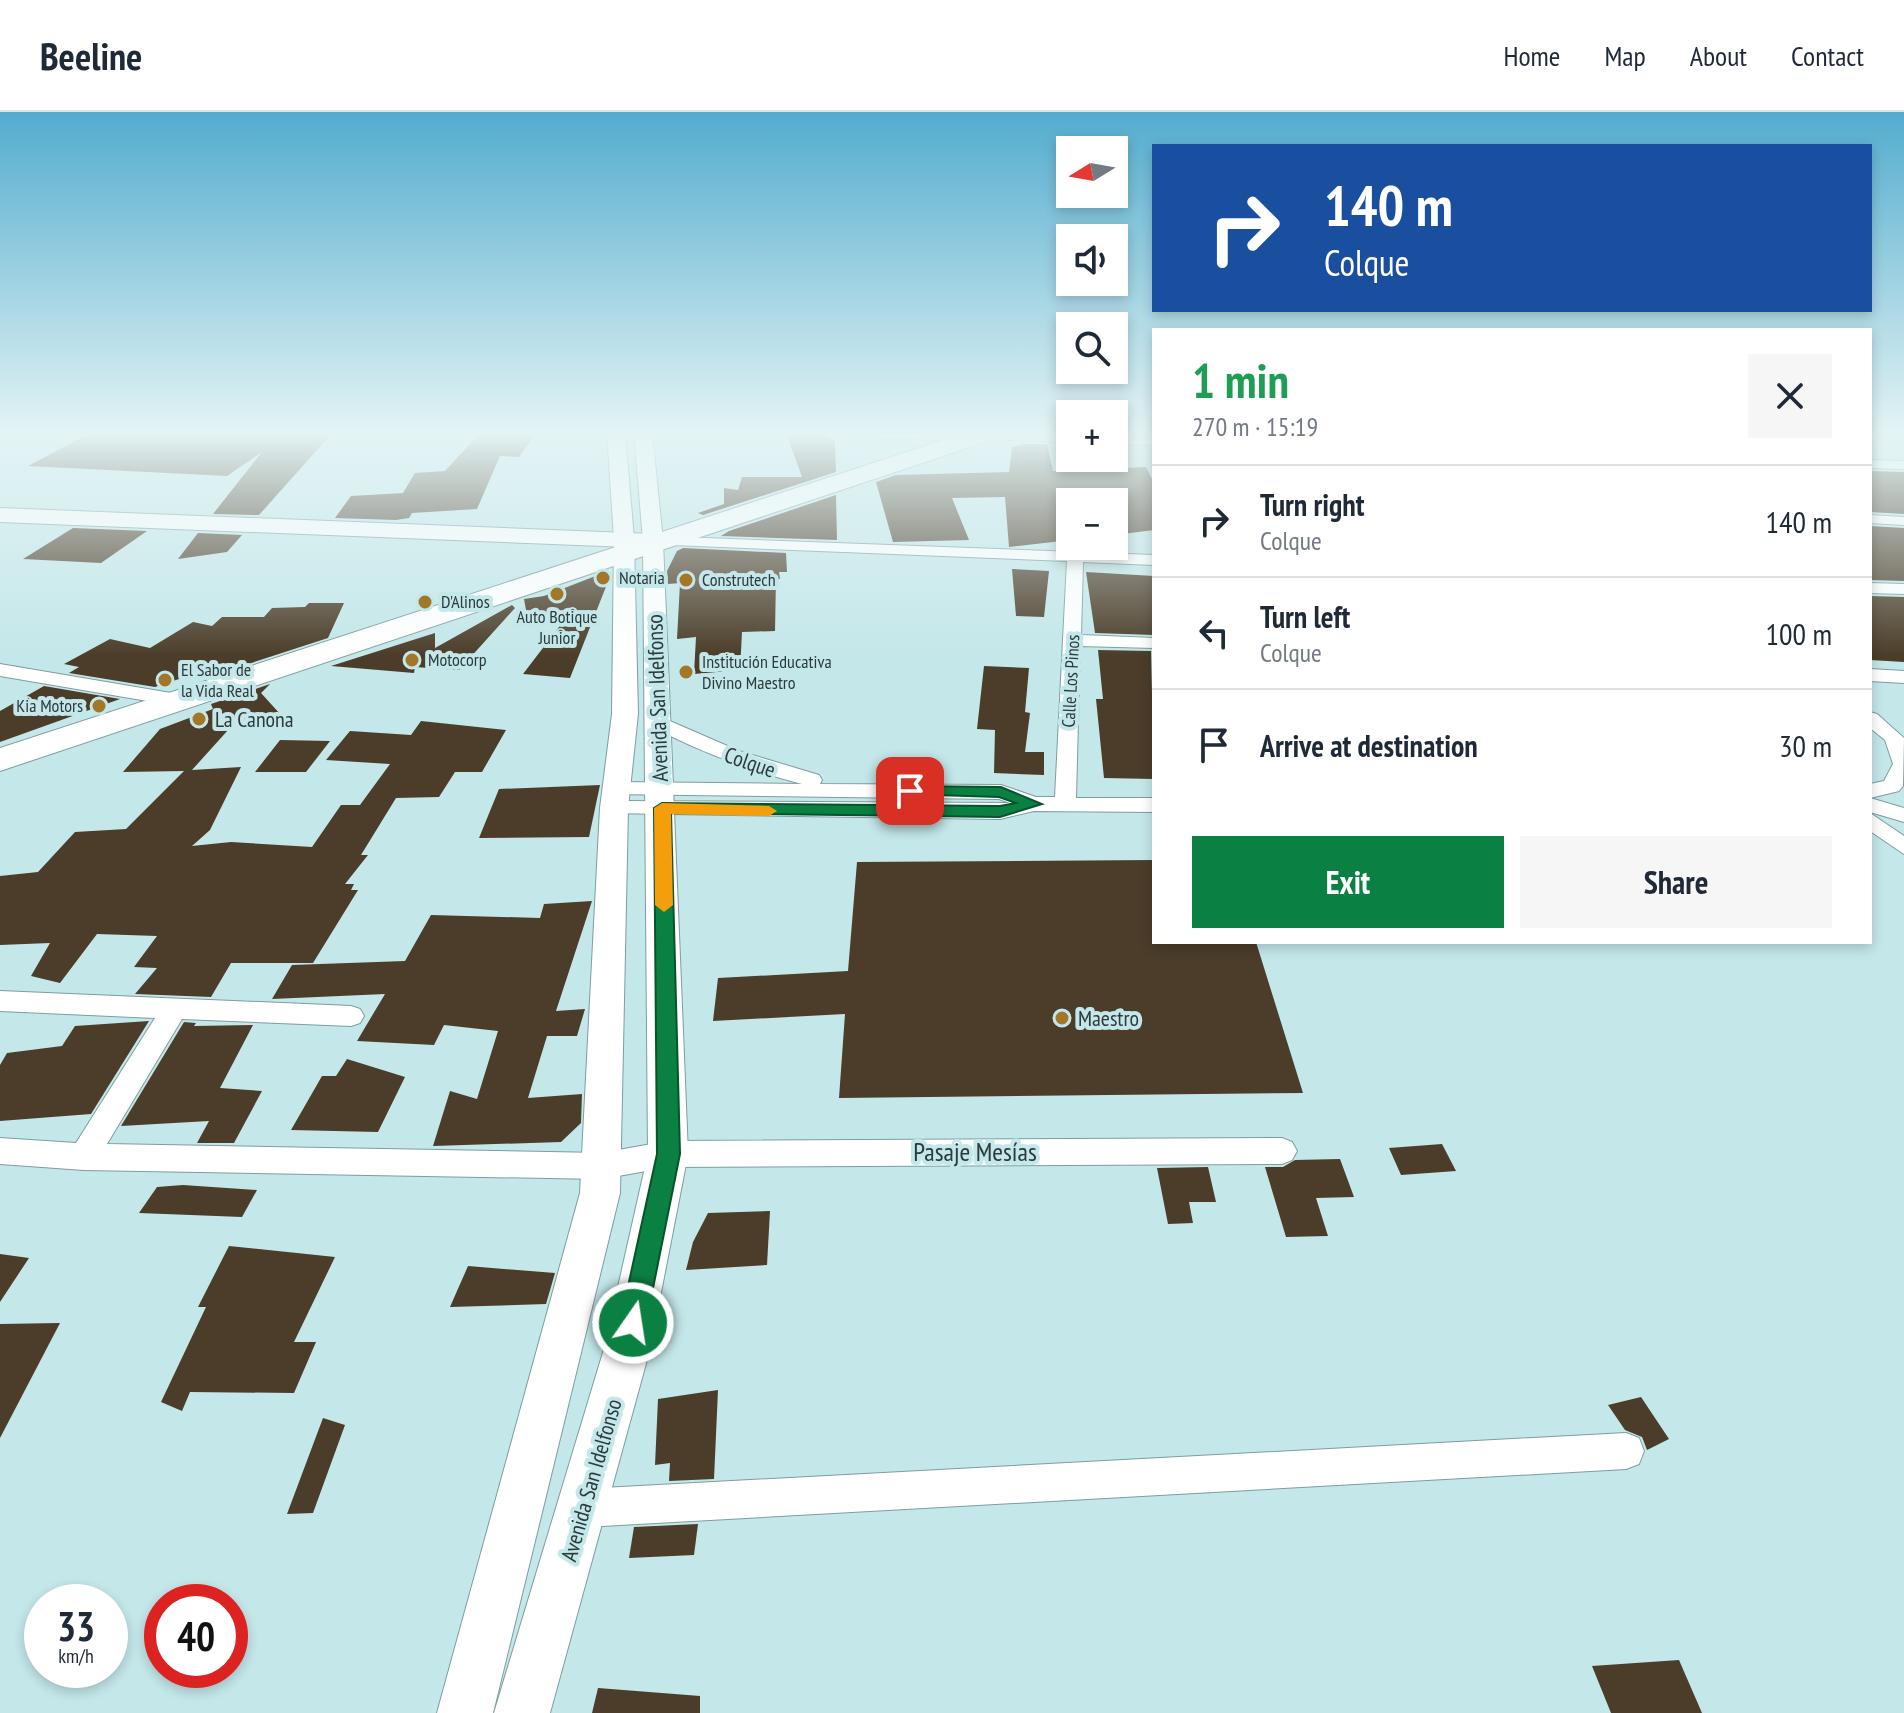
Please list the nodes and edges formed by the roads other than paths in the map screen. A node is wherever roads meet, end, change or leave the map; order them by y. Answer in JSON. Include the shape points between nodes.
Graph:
{"nodes":[{"id":1,"x":628,"y":507,"type":"edge"},
{"id":2,"x":637,"y":507,"type":"edge"},
{"id":3,"x":753,"y":507,"type":"edge"},
{"id":4,"x":0,"y":515,"type":"edge"},
{"id":5,"x":1876,"y":520,"type":"edge"},
{"id":6,"x":1904,"y":521,"type":"edge"},
{"id":7,"x":1904,"y":537,"type":"edge"},
{"id":8,"x":634,"y":544,"type":"junction"},
{"id":9,"x":1056,"y":556,"type":"edge"},
{"id":10,"x":1128,"y":559,"type":"edge"},
{"id":11,"x":1075,"y":560,"type":"edge"},
{"id":12,"x":1152,"y":560,"type":"edge"},
{"id":13,"x":1872,"y":588,"type":"edge"},
{"id":14,"x":1904,"y":589,"type":"edge"},
{"id":15,"x":1074,"y":640,"type":"junction"},
{"id":16,"x":1152,"y":643,"type":"edge"},
{"id":17,"x":0,"y":670,"type":"edge"},
{"id":18,"x":1872,"y":675,"type":"edge"},
{"id":19,"x":1904,"y":677,"type":"edge"},
{"id":20,"x":177,"y":700,"type":"junction"},
{"id":21,"x":1872,"y":720,"type":"edge"},
{"id":22,"x":656,"y":721,"type":"junction"},
{"id":23,"x":0,"y":760,"type":"edge"},
{"id":24,"x":849,"y":790,"type":"junction"},
{"id":25,"x":1872,"y":791,"type":"edge"},
{"id":26,"x":661,"y":798,"type":"junction"},
{"id":27,"x":616,"y":799,"type":"junction"},
{"id":28,"x":1034,"y":804,"type":"junction"},
{"id":29,"x":1065,"y":804,"type":"junction"},
{"id":30,"x":1152,"y":805,"type":"edge"},
{"id":31,"x":1872,"y":806,"type":"edge"},
{"id":32,"x":1904,"y":815,"type":"edge"},
{"id":33,"x":1872,"y":822,"type":"edge"},
{"id":34,"x":1904,"y":847,"type":"edge"},
{"id":35,"x":0,"y":1001,"type":"edge"},
{"id":36,"x":174,"y":1009,"type":"junction"},
{"id":37,"x":351,"y":1016,"type":"dead end"},
{"id":38,"x":0,"y":1151,"type":"edge"},
{"id":39,"x":1282,"y":1151,"type":"dead end"},
{"id":40,"x":668,"y":1154,"type":"junction"},
{"id":41,"x":84,"y":1157,"type":"junction"},
{"id":42,"x":602,"y":1166,"type":"junction"},
{"id":43,"x":1626,"y":1451,"type":"dead end"},
{"id":44,"x":584,"y":1508,"type":"junction"},
{"id":45,"x":465,"y":1713,"type":"edge"},
{"id":46,"x":522,"y":1713,"type":"edge"}],
"edges":[{"from":1,"to":8,"type":"street","name":"Avenida San Idelfonso"},
{"from":2,"to":8,"type":"street","name":"Avenida San Idelfonso"},
{"from":3,"to":8,"type":"highway"},
{"from":4,"to":8,"type":"main road"},
{"from":5,"to":6,"type":"street"},
{"from":5,"to":7,"type":"street"},
{"from":8,"to":9,"type":"street"},
{"from":8,"to":20,"type":"highway"},
{"from":8,"to":22,"type":"street","name":"Avenida San Idelfonso"},
{"from":8,"to":27,"type":"street","name":"Avenida San Idelfonso"},
{"from":10,"to":12,"type":"street"},
{"from":11,"to":15,"type":"street","name":"Calle Los Pinos"},
{"from":13,"to":14,"type":"street"},
{"from":15,"to":16,"type":"street"},
{"from":15,"to":29,"type":"street","name":"Calle Los Pinos"},
{"from":17,"to":20,"type":"street"},
{"from":18,"to":19,"type":"street"},
{"from":20,"to":23,"type":"highway"},
{"from":21,"to":25,"type":"street","via":[[1894,738],[1903,764],[1892,786]]},
{"from":22,"to":24,"type":"street","name":"Colque","via":[[761,768]]},
{"from":22,"to":26,"type":"street","name":"Avenida San Idelfonso"},
{"from":24,"to":26,"type":"street","name":"Colque"},
{"from":24,"to":28,"type":"street","name":"Colque","via":[[1001,792]]},
{"from":26,"to":27,"type":"street","name":"Colque"},
{"from":26,"to":28,"type":"street","name":"Colque","via":[[1000,812]]},
{"from":26,"to":40,"type":"street","name":"Avenida San Idelfonso"},
{"from":27,"to":42,"type":"street","name":"Avenida San Idelfonso"},
{"from":28,"to":29,"type":"street","name":"Colque"},
{"from":29,"to":30,"type":"street","name":"Colque"},
{"from":31,"to":32,"type":"street"},
{"from":33,"to":34,"type":"street"},
{"from":35,"to":36,"type":"street"},
{"from":36,"to":37,"type":"street"},
{"from":36,"to":41,"type":"street"},
{"from":38,"to":41,"type":"street","name":"Pasaje Mesías"},
{"from":39,"to":40,"type":"street","name":"Pasaje Mesías"},
{"from":40,"to":42,"type":"street","name":"Pasaje Mesías"},
{"from":40,"to":44,"type":"street","name":"Avenida San Idelfonso","via":[[627,1349]]},
{"from":41,"to":42,"type":"street","name":"Pasaje Mesías"},
{"from":42,"to":45,"type":"street","name":"Avenida San Idelfonso","via":[[566,1335]]},
{"from":43,"to":44,"type":"street"},
{"from":44,"to":46,"type":"street","name":"Avenida San Idelfonso"}]}
